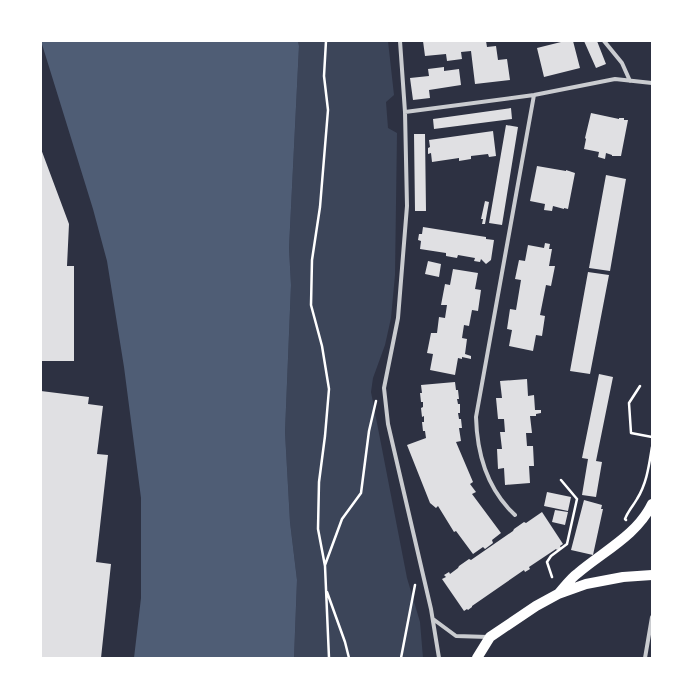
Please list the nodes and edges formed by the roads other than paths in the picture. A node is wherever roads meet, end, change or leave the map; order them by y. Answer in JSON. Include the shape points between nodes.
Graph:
{"nodes":[{"id":1,"x":400,"y":41,"type":"edge"},
{"id":2,"x":604,"y":41,"type":"edge"},
{"id":3,"x":630,"y":81,"type":"junction"},
{"id":4,"x":652,"y":83,"type":"edge"},
{"id":5,"x":534,"y":95,"type":"junction"},
{"id":6,"x":405,"y":112,"type":"junction"},
{"id":7,"x":652,"y":504,"type":"edge"},
{"id":8,"x":515,"y":516,"type":"dead end"},
{"id":9,"x":652,"y":575,"type":"edge"},
{"id":10,"x":558,"y":594,"type":"junction"},
{"id":11,"x":652,"y":617,"type":"edge"},
{"id":12,"x":432,"y":619,"type":"junction"},
{"id":13,"x":490,"y":638,"type":"junction"},
{"id":14,"x":439,"y":658,"type":"edge"},
{"id":15,"x":477,"y":658,"type":"edge"},
{"id":16,"x":645,"y":658,"type":"edge"}],
"edges":[{"from":1,"to":6,"type":"street"},
{"from":2,"to":3,"type":"street","via":[[622,63]]},
{"from":3,"to":4,"type":"street"},
{"from":3,"to":5,"type":"street","via":[[615,79]]},
{"from":5,"to":6,"type":"street"},
{"from":5,"to":8,"type":"street","via":[[476,417],[476,438],[480,457],[490,482],[504,505]]},
{"from":6,"to":12,"type":"street","via":[[407,206],[398,318],[384,388],[388,424]]},
{"from":7,"to":10,"type":"main road","via":[[635,528],[618,544],[576,574]]},
{"from":9,"to":10,"type":"main road","via":[[586,584]]},
{"from":10,"to":13,"type":"main road"},
{"from":11,"to":16,"type":"street"},
{"from":12,"to":13,"type":"street","via":[[456,636]]},
{"from":12,"to":14,"type":"street"},
{"from":13,"to":15,"type":"main road"}]}
